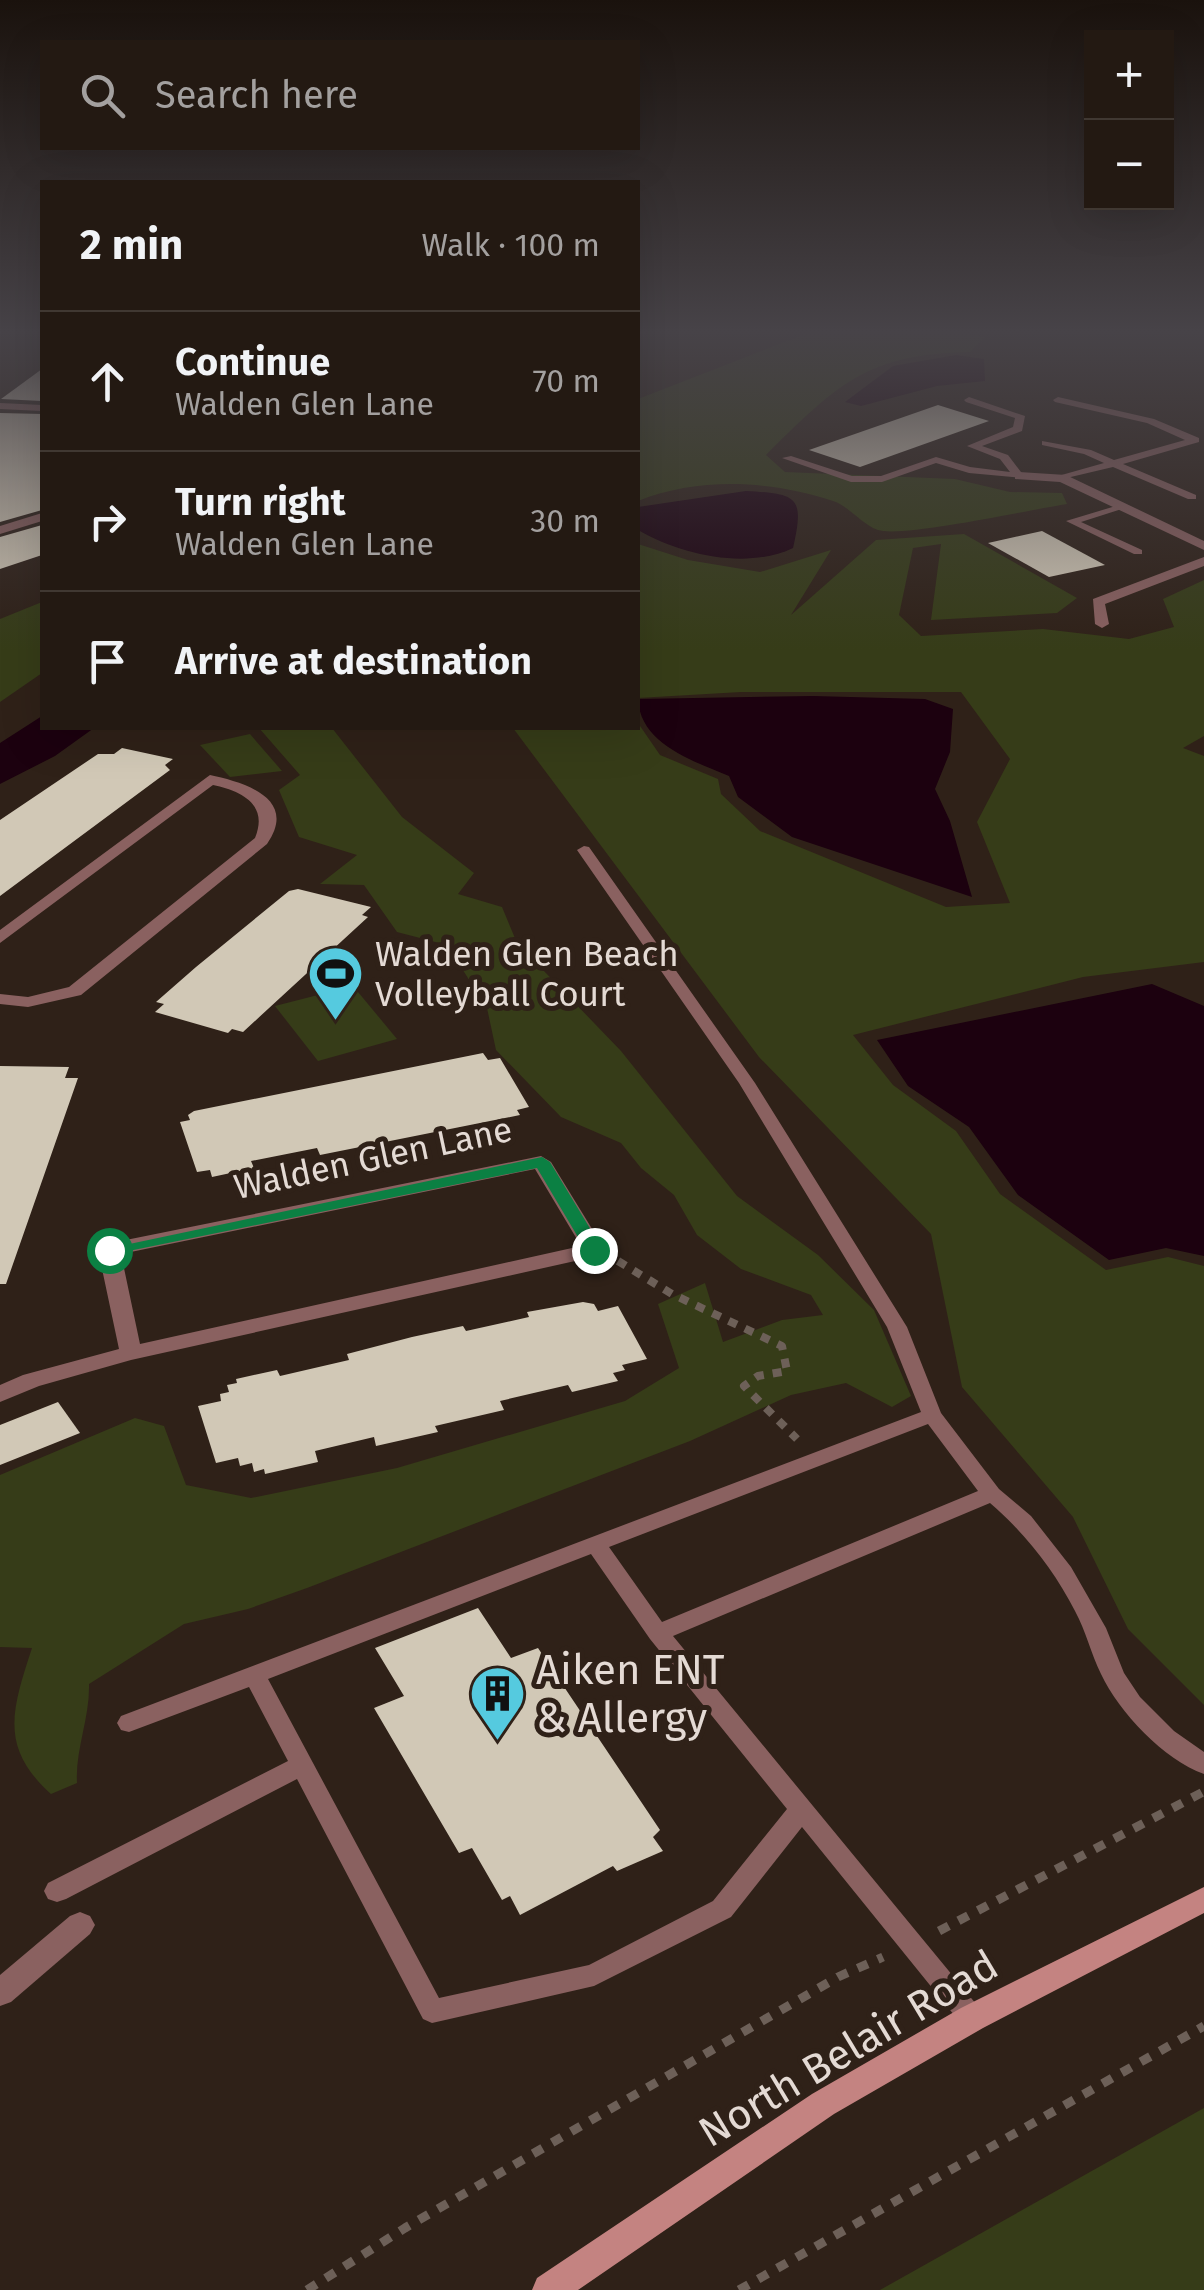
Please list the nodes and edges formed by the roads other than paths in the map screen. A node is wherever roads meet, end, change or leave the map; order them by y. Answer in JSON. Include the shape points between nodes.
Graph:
{"nodes":[{"id":1,"x":997,"y":437,"type":"edge"},
{"id":2,"x":1200,"y":442,"type":"edge"},
{"id":3,"x":1046,"y":444,"type":"dead end"},
{"id":4,"x":787,"y":458,"type":"dead end"},
{"id":5,"x":1111,"y":462,"type":"junction"},
{"id":6,"x":1019,"y":476,"type":"junction"},
{"id":7,"x":1062,"y":478,"type":"junction"},
{"id":8,"x":1192,"y":497,"type":"dead end"},
{"id":9,"x":1123,"y":508,"type":"junction"},
{"id":10,"x":40,"y":519,"type":"edge"},
{"id":11,"x":0,"y":530,"type":"edge"},
{"id":12,"x":1204,"y":546,"type":"edge"},
{"id":13,"x":1138,"y":552,"type":"dead end"},
{"id":14,"x":1204,"y":561,"type":"edge"},
{"id":15,"x":1102,"y":624,"type":"dead end"},
{"id":16,"x":584,"y":850,"type":"dead end"},
{"id":17,"x":0,"y":938,"type":"edge"},
{"id":18,"x":0,"y":1000,"type":"edge"},
{"id":19,"x":131,"y":1353,"type":"junction"},
{"id":20,"x":0,"y":1394,"type":"edge"},
{"id":21,"x":932,"y":1415,"type":"junction"},
{"id":22,"x":992,"y":1494,"type":"junction"},
{"id":23,"x":596,"y":1546,"type":"junction"},
{"id":24,"x":658,"y":1633,"type":"junction"},
{"id":25,"x":254,"y":1675,"type":"junction"},
{"id":26,"x":129,"y":1723,"type":"dead end"},
{"id":27,"x":1204,"y":1764,"type":"edge"},
{"id":28,"x":302,"y":1765,"type":"junction"},
{"id":29,"x":802,"y":1809,"type":"junction"},
{"id":30,"x":57,"y":1891,"type":"dead end"},
{"id":31,"x":1204,"y":1898,"type":"edge"},
{"id":32,"x":80,"y":1925,"type":"dead end"},
{"id":33,"x":0,"y":1994,"type":"edge"},
{"id":34,"x":972,"y":2018,"type":"junction"},
{"id":35,"x":548,"y":2290,"type":"edge"}],
"edges":[{"from":1,"to":6,"type":"lane","via":[[972,446],[1004,457]]},
{"from":2,"to":5,"type":"lane"},
{"from":3,"to":5,"type":"lane"},
{"from":4,"to":6,"type":"lane","via":[[851,479],[882,478],[936,460]]},
{"from":5,"to":7,"type":"lane"},
{"from":5,"to":8,"type":"lane"},
{"from":6,"to":7,"type":"street"},
{"from":7,"to":9,"type":"street"},
{"from":9,"to":12,"type":"street"},
{"from":9,"to":13,"type":"lane","via":[[1070,521]]},
{"from":10,"to":11,"type":"street"},
{"from":14,"to":15,"type":"street","via":[[1098,602]]},
{"from":16,"to":21,"type":"lane","via":[[746,1083],[888,1313]]},
{"from":17,"to":18,"type":"street","via":[[210,780],[249,790],[263,806],[268,822],[261,841],[75,991],[28,1002]]},
{"from":19,"to":19,"type":"street","name":"Walden Glen Lane","via":[[109,1250],[542,1162],[594,1250]]},
{"from":19,"to":20,"type":"street"},
{"from":21,"to":22,"type":"lane"},
{"from":21,"to":23,"type":"lane"},
{"from":22,"to":24,"type":"lane"},
{"from":22,"to":27,"type":"lane","via":[[1018,1513],[1056,1562],[1114,1678],[1145,1718]]},
{"from":23,"to":24,"type":"lane"},
{"from":23,"to":25,"type":"lane"},
{"from":24,"to":29,"type":"lane"},
{"from":25,"to":26,"type":"lane"},
{"from":25,"to":28,"type":"lane"},
{"from":28,"to":29,"type":"lane","via":[[432,2011],[594,1975],[722,1908]]},
{"from":28,"to":30,"type":"lane"},
{"from":29,"to":34,"type":"lane"},
{"from":31,"to":34,"type":"main road","name":"North Belair Road"},
{"from":32,"to":33,"type":"street"},
{"from":34,"to":35,"type":"main road","name":"North Belair Road","via":[[822,2104]]}]}
